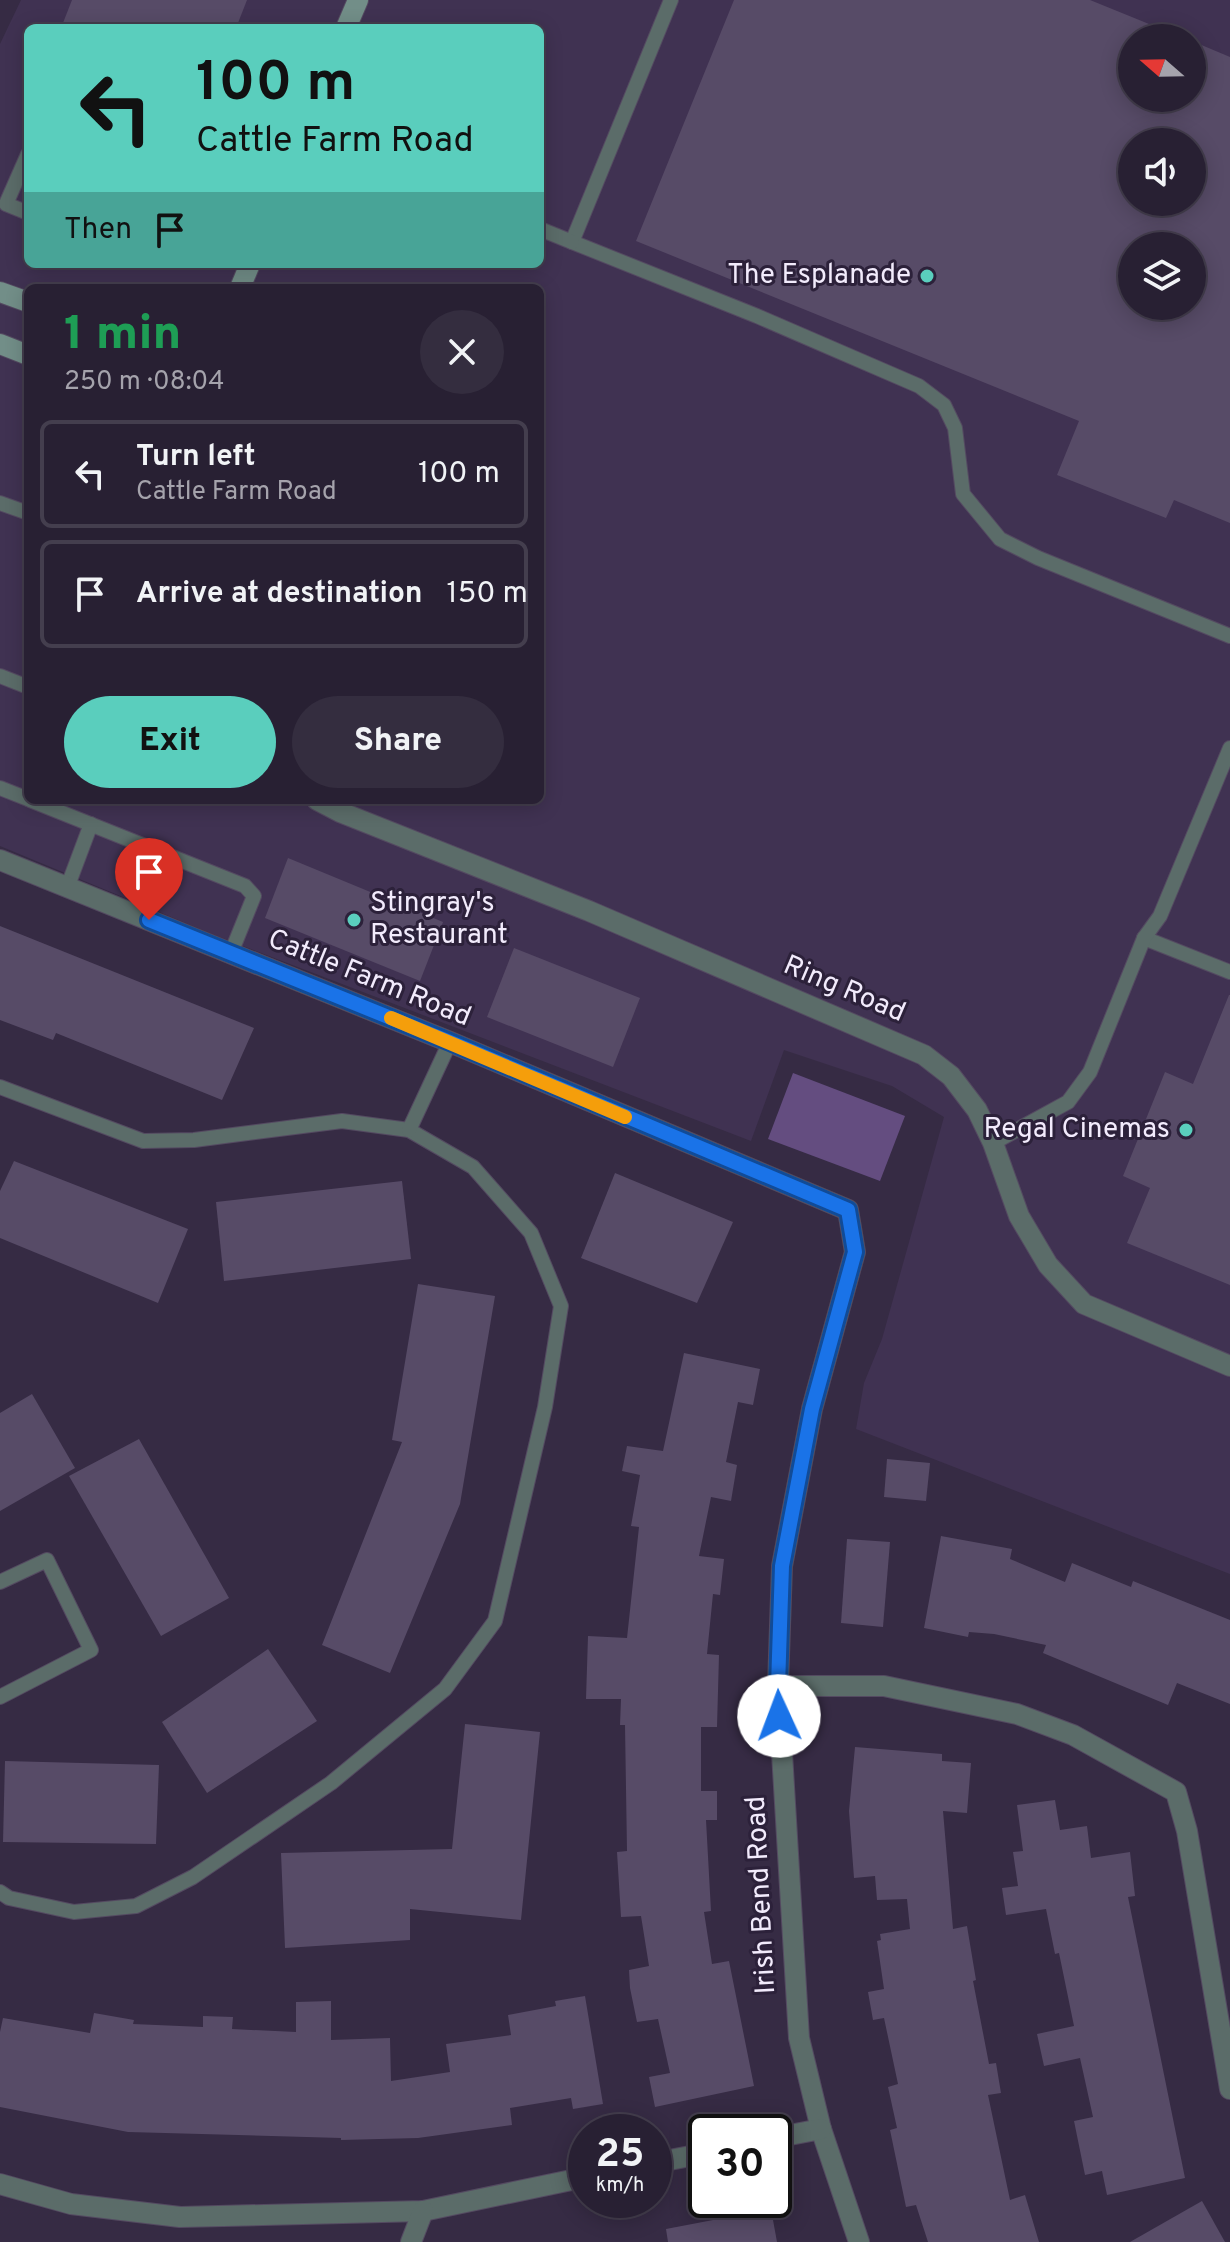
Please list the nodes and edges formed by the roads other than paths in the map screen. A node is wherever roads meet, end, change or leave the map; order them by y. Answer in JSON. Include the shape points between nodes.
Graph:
{"nodes":[{"id":1,"x":358,"y":0,"type":"edge"},
{"id":2,"x":671,"y":0,"type":"edge"},
{"id":3,"x":348,"y":24,"type":"edge"},
{"id":4,"x":24,"y":163,"type":"edge"},
{"id":5,"x":24,"y":211,"type":"edge"},
{"id":6,"x":544,"y":231,"type":"edge"},
{"id":7,"x":572,"y":242,"type":"junction"},
{"id":8,"x":0,"y":292,"type":"edge"},
{"id":9,"x":24,"y":301,"type":"edge"},
{"id":10,"x":0,"y":344,"type":"edge"},
{"id":11,"x":24,"y":353,"type":"edge"},
{"id":12,"x":0,"y":503,"type":"edge"},
{"id":13,"x":24,"y":512,"type":"edge"},
{"id":14,"x":1230,"y":636,"type":"edge"},
{"id":15,"x":0,"y":676,"type":"edge"},
{"id":16,"x":24,"y":682,"type":"edge"},
{"id":17,"x":1230,"y":748,"type":"edge"},
{"id":18,"x":0,"y":788,"type":"edge"},
{"id":19,"x":24,"y":798,"type":"edge"},
{"id":20,"x":39,"y":804,"type":"edge"},
{"id":21,"x":325,"y":804,"type":"edge"},
{"id":22,"x":91,"y":824,"type":"junction"},
{"id":23,"x":0,"y":860,"type":"edge"},
{"id":24,"x":67,"y":888,"type":"junction"},
{"id":25,"x":1144,"y":938,"type":"junction"},
{"id":26,"x":231,"y":953,"type":"junction"},
{"id":27,"x":1230,"y":972,"type":"edge"},
{"id":28,"x":450,"y":1042,"type":"junction"},
{"id":29,"x":0,"y":1087,"type":"edge"},
{"id":30,"x":409,"y":1130,"type":"junction"},
{"id":31,"x":993,"y":1143,"type":"junction"},
{"id":32,"x":848,"y":1210,"type":"joint"},
{"id":33,"x":1230,"y":1366,"type":"edge"},
{"id":34,"x":0,"y":1582,"type":"edge"},
{"id":35,"x":778,"y":1686,"type":"junction"},
{"id":36,"x":0,"y":1697,"type":"edge"},
{"id":37,"x":0,"y":1892,"type":"edge"},
{"id":38,"x":1230,"y":2089,"type":"edge"},
{"id":39,"x":821,"y":2129,"type":"junction"},
{"id":40,"x":792,"y":2135,"type":"edge"},
{"id":41,"x":568,"y":2181,"type":"edge"},
{"id":42,"x":0,"y":2184,"type":"edge"},
{"id":43,"x":423,"y":2211,"type":"junction"},
{"id":44,"x":411,"y":2242,"type":"edge"},
{"id":45,"x":859,"y":2242,"type":"edge"}],
"edges":[{"from":1,"to":3,"type":"street"},
{"from":2,"to":7,"type":"lane"},
{"from":4,"to":5,"type":"lane","via":[[6,204]]},
{"from":6,"to":7,"type":"lane"},
{"from":7,"to":14,"type":"lane","via":[[919,386],[944,405],[955,428],[963,494],[1000,539]]},
{"from":8,"to":9,"type":"street"},
{"from":10,"to":11,"type":"street"},
{"from":12,"to":13,"type":"lane"},
{"from":15,"to":16,"type":"lane"},
{"from":17,"to":25,"type":"lane","via":[[1160,916]]},
{"from":18,"to":19,"type":"lane"},
{"from":20,"to":22,"type":"lane"},
{"from":21,"to":31,"type":"street","name":"Ring Road","via":[[924,1055],[964,1091]]},
{"from":22,"to":24,"type":"lane"},
{"from":22,"to":26,"type":"lane","via":[[245,886],[254,896]]},
{"from":23,"to":24,"type":"street","name":"Cattle Farm Road"},
{"from":24,"to":26,"type":"street","name":"Cattle Farm Road"},
{"from":25,"to":27,"type":"lane"},
{"from":25,"to":31,"type":"lane","via":[[1090,1072],[1068,1102]]},
{"from":26,"to":28,"type":"street","name":"Cattle Farm Road"},
{"from":28,"to":30,"type":"lane"},
{"from":28,"to":32,"type":"street","name":"Cattle Farm Road"},
{"from":29,"to":30,"type":"lane","via":[[143,1141],[194,1140],[342,1121]]},
{"from":30,"to":37,"type":"lane","via":[[473,1167],[531,1233],[561,1306],[545,1407],[495,1621],[445,1689],[331,1783],[193,1877],[136,1906],[74,1912]]},
{"from":31,"to":33,"type":"street","name":"Ring Road","via":[[1019,1216],[1048,1265],[1084,1304]]},
{"from":32,"to":35,"type":"street","name":"Irish Bend Road","via":[[855,1252],[812,1409],[782,1566]]},
{"from":34,"to":36,"type":"lane","via":[[47,1560],[91,1650]]},
{"from":35,"to":38,"type":"street","via":[[884,1686],[1017,1714],[1073,1735],[1176,1792]]},
{"from":35,"to":39,"type":"street","name":"Irish Bend Road","via":[[799,2038]]},
{"from":39,"to":40,"type":"street"},
{"from":39,"to":45,"type":"street","name":"Irish Bend Road"},
{"from":41,"to":43,"type":"street"},
{"from":42,"to":43,"type":"street","via":[[71,2204],[180,2217]]},
{"from":43,"to":44,"type":"street"}]}
